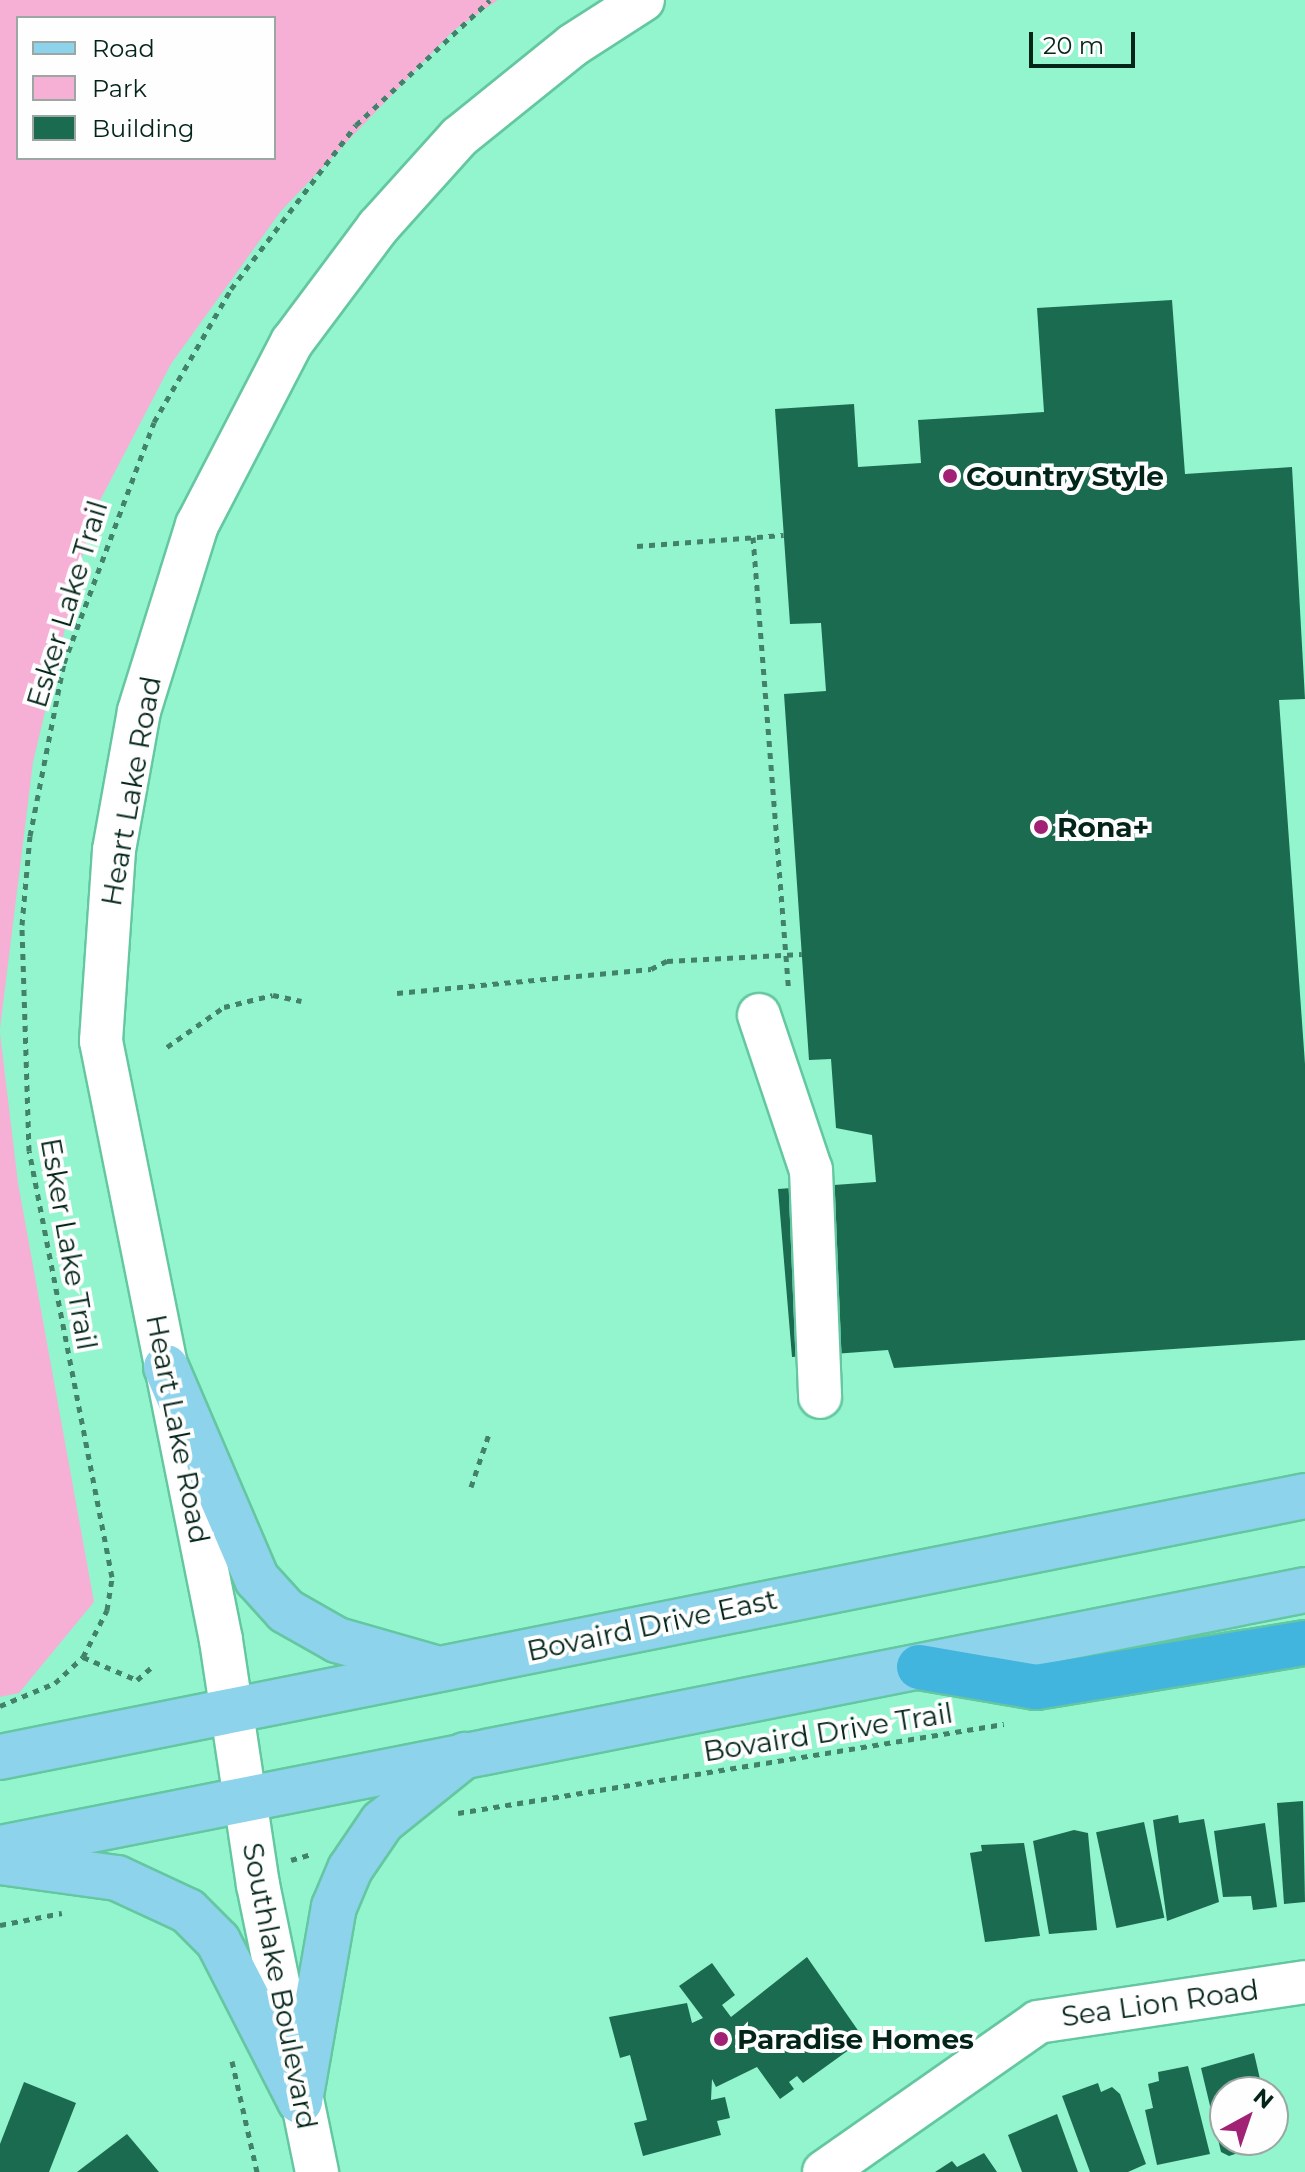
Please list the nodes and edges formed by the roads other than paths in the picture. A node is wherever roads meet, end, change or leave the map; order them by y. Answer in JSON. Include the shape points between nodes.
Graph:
{"nodes":[{"id":1,"x":643,"y":0,"type":"edge"},
{"id":2,"x":774,"y":1006,"type":"road end"},
{"id":3,"x":166,"y":1367,"type":"junction"},
{"id":4,"x":820,"y":1397,"type":"dead end"},
{"id":5,"x":1305,"y":1496,"type":"edge"},
{"id":6,"x":1305,"y":1590,"type":"edge"},
{"id":7,"x":1305,"y":1643,"type":"edge"},
{"id":8,"x":919,"y":1667,"type":"junction"},
{"id":9,"x":438,"y":1669,"type":"junction"},
{"id":10,"x":231,"y":1710,"type":"junction"},
{"id":11,"x":468,"y":1753,"type":"junction"},
{"id":12,"x":0,"y":1757,"type":"edge"},
{"id":13,"x":245,"y":1799,"type":"junction"},
{"id":14,"x":0,"y":1848,"type":"edge"},
{"id":15,"x":0,"y":1862,"type":"edge"},
{"id":16,"x":1305,"y":1982,"type":"edge"},
{"id":17,"x":300,"y":2101,"type":"junction"},
{"id":18,"x":317,"y":2172,"type":"edge"},
{"id":19,"x":824,"y":2172,"type":"edge"}],
"edges":[{"from":1,"to":3,"type":"street","name":"Heart Lake Road","via":[[494,105],[387,216],[292,342],[231,449],[197,525],[139,711],[114,850],[101,1041]]},
{"from":2,"to":4,"type":"street","via":[[811,1170]]},
{"from":3,"to":9,"type":"main road","via":[[267,1590],[286,1611],[337,1640]]},
{"from":3,"to":10,"type":"street","name":"Heart Lake Road"},
{"from":5,"to":9,"type":"main road","name":"Bovaird Drive East"},
{"from":6,"to":8,"type":"main road"},
{"from":7,"to":8,"type":"highway","via":[[1036,1687]]},
{"from":8,"to":11,"type":"main road","via":[[670,1721]]},
{"from":9,"to":10,"type":"main road","name":"Bovaird Drive East"},
{"from":10,"to":12,"type":"main road","name":"Bovaird Drive East"},
{"from":10,"to":13,"type":"street","name":"Heart Lake Road"},
{"from":11,"to":13,"type":"main road"},
{"from":11,"to":17,"type":"main road","via":[[382,1822],[350,1869],[334,1907]]},
{"from":13,"to":14,"type":"main road"},
{"from":13,"to":17,"type":"street","name":"Southlake Boulevard"},
{"from":15,"to":17,"type":"main road","via":[[117,1878],[188,1911],[218,1941]]},
{"from":16,"to":19,"type":"street","name":"Sea Lion Road","via":[[1038,2022]]},
{"from":17,"to":18,"type":"street","name":"Southlake Boulevard"}]}
